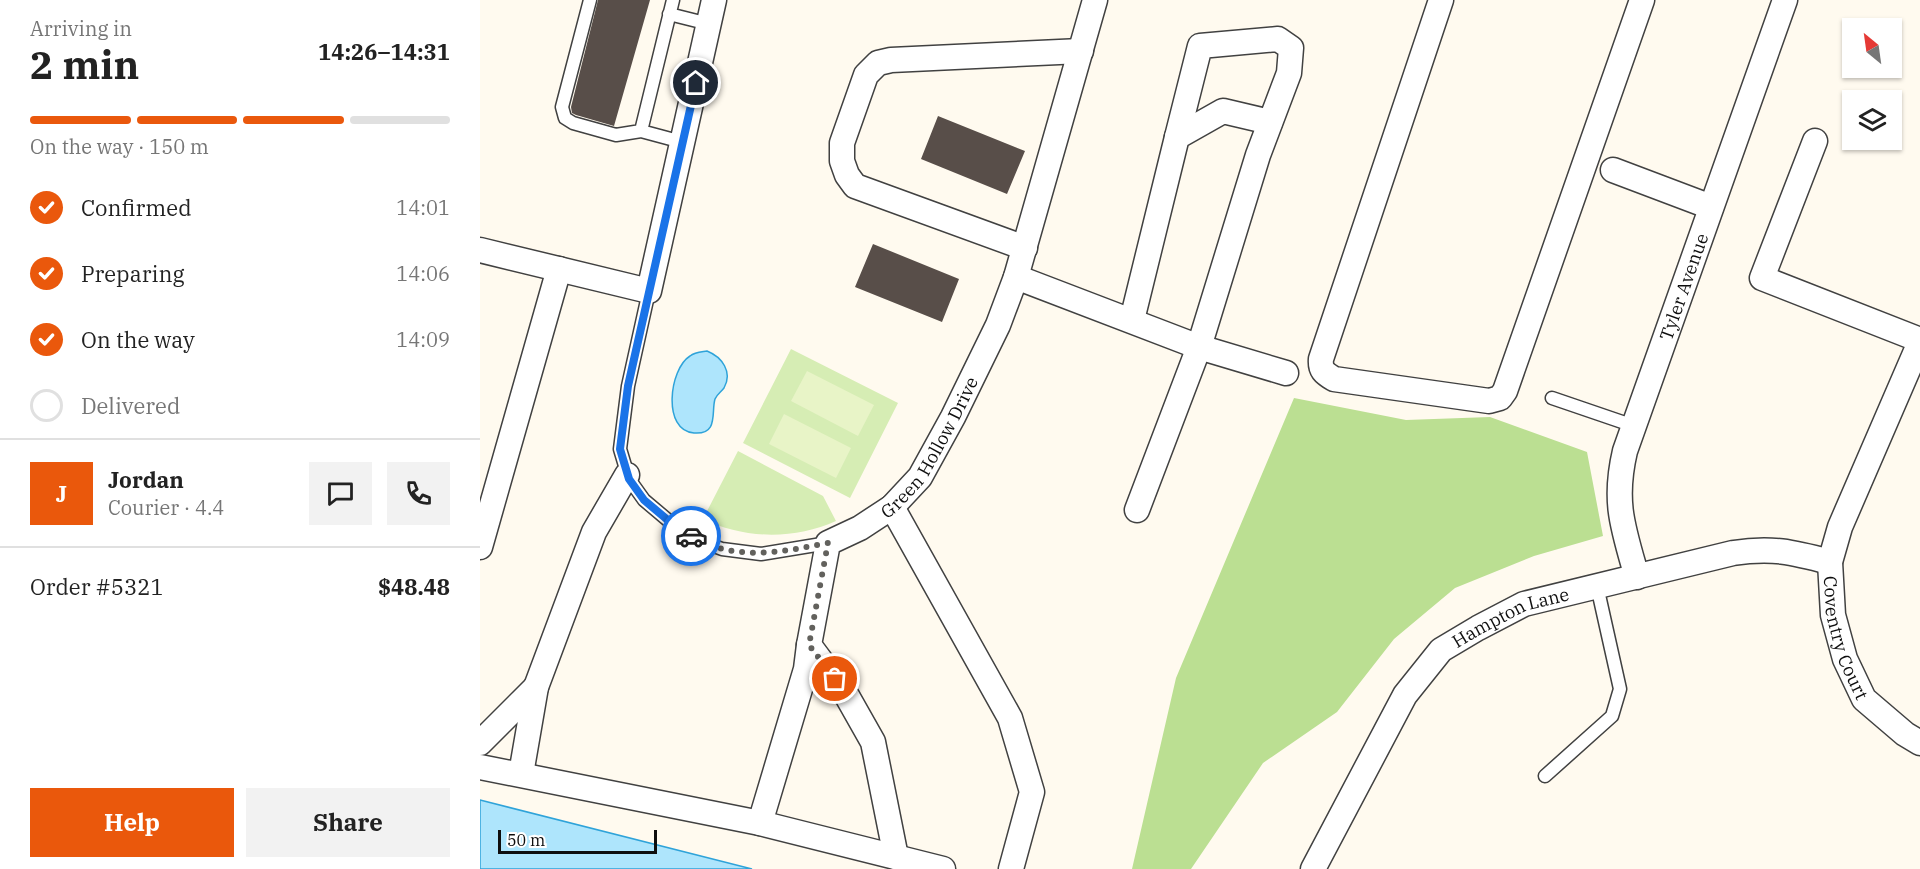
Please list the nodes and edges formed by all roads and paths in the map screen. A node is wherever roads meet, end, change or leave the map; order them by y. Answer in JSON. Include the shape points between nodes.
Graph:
{"nodes":[{"id":1,"x":590,"y":0,"type":"edge"},
{"id":2,"x":673,"y":0,"type":"edge"},
{"id":3,"x":714,"y":0,"type":"edge"},
{"id":4,"x":1095,"y":0,"type":"edge"},
{"id":5,"x":1441,"y":0,"type":"edge"},
{"id":6,"x":1642,"y":0,"type":"edge"},
{"id":7,"x":1785,"y":0,"type":"edge"},
{"id":8,"x":669,"y":14,"type":"junction"},
{"id":9,"x":709,"y":24,"type":"junction"},
{"id":10,"x":1080,"y":51,"type":"junction"},
{"id":11,"x":1270,"y":122,"type":"junction"},
{"id":12,"x":642,"y":131,"type":"junction"},
{"id":13,"x":1177,"y":137,"type":"junction"},
{"id":14,"x":1815,"y":141,"type":"dead end"},
{"id":15,"x":682,"y":142,"type":"junction"},
{"id":16,"x":1613,"y":170,"type":"dead end"},
{"id":17,"x":1711,"y":207,"type":"junction"},
{"id":18,"x":1024,"y":248,"type":"junction"},
{"id":19,"x":480,"y":250,"type":"edge"},
{"id":20,"x":559,"y":269,"type":"junction"},
{"id":21,"x":1016,"y":278,"type":"junction"},
{"id":22,"x":649,"y":291,"type":"junction"},
{"id":23,"x":1132,"y":320,"type":"junction"},
{"id":24,"x":1920,"y":341,"type":"edge"},
{"id":25,"x":1199,"y":347,"type":"junction"},
{"id":26,"x":1286,"y":373,"type":"dead end"},
{"id":27,"x":1552,"y":398,"type":"dead end"},
{"id":28,"x":1634,"y":426,"type":"junction"},
{"id":29,"x":627,"y":475,"type":"junction"},
{"id":30,"x":892,"y":507,"type":"junction"},
{"id":31,"x":1137,"y":510,"type":"dead end"},
{"id":32,"x":828,"y":543,"type":"junction"},
{"id":33,"x":480,"y":547,"type":"edge"},
{"id":34,"x":1830,"y":562,"type":"junction"},
{"id":35,"x":1637,"y":577,"type":"junction"},
{"id":36,"x":1598,"y":586,"type":"junction"},
{"id":37,"x":809,"y":645,"type":"junction"},
{"id":38,"x":536,"y":687,"type":"junction"},
{"id":39,"x":480,"y":743,"type":"edge"},
{"id":40,"x":1920,"y":743,"type":"edge"},
{"id":41,"x":480,"y":767,"type":"edge"},
{"id":42,"x":521,"y":774,"type":"junction"},
{"id":43,"x":1545,"y":776,"type":"dead end"},
{"id":44,"x":760,"y":823,"type":"junction"},
{"id":45,"x":897,"y":857,"type":"junction"},
{"id":46,"x":943,"y":869,"type":"edge"},
{"id":47,"x":1011,"y":869,"type":"edge"},
{"id":48,"x":1312,"y":869,"type":"edge"}],
"edges":[{"from":1,"to":12,"type":"lane","via":[[562,107],[565,118],[616,135]]},
{"from":2,"to":8,"type":"lane"},
{"from":3,"to":9,"type":"street"},
{"from":4,"to":10,"type":"street","name":"Green Hollow Drive"},
{"from":5,"to":6,"type":"street","via":[[1320,367],[1334,379],[1489,401],[1500,398],[1505,391]]},
{"from":7,"to":17,"type":"street","name":"Tyler Avenue"},
{"from":8,"to":9,"type":"lane"},
{"from":8,"to":12,"type":"lane"},
{"from":9,"to":15,"type":"street"},
{"from":10,"to":18,"type":"street","name":"Green Hollow Drive"},
{"from":10,"to":18,"type":"street","via":[[878,63],[866,75],[842,143],[842,161],[855,186]]},
{"from":11,"to":13,"type":"street","via":[[1223,111]]},
{"from":11,"to":13,"type":"street","via":[[1289,73],[1290,48],[1278,39],[1200,46]]},
{"from":11,"to":25,"type":"street"},
{"from":12,"to":15,"type":"lane"},
{"from":13,"to":23,"type":"street"},
{"from":14,"to":24,"type":"street","via":[[1762,279]]},
{"from":15,"to":22,"type":"street"},
{"from":16,"to":17,"type":"street"},
{"from":17,"to":28,"type":"street","name":"Tyler Avenue"},
{"from":18,"to":21,"type":"street","name":"Green Hollow Drive"},
{"from":19,"to":20,"type":"street"},
{"from":20,"to":22,"type":"street"},
{"from":20,"to":33,"type":"street"},
{"from":21,"to":23,"type":"street"},
{"from":21,"to":30,"type":"street","name":"Green Hollow Drive","via":[[998,325],[953,417],[920,477]]},
{"from":22,"to":29,"type":"lane","via":[[628,386],[620,449]]},
{"from":23,"to":25,"type":"street"},
{"from":24,"to":34,"type":"street","name":"Coventry Court","via":[[1840,527]]},
{"from":25,"to":26,"type":"street"},
{"from":25,"to":31,"type":"street"},
{"from":27,"to":28,"type":"lane"},
{"from":28,"to":35,"type":"street","name":"Tyler Avenue","via":[[1618,492]]},
{"from":29,"to":32,"type":"lane","via":[[644,500],[676,527],[722,549],[761,554]]},
{"from":29,"to":38,"type":"street","via":[[594,532]]},
{"from":30,"to":32,"type":"street","name":"Green Hollow Drive"},
{"from":30,"to":47,"type":"street","via":[[1011,718],[1032,792]]},
{"from":32,"to":37,"type":"street"},
{"from":34,"to":35,"type":"street","name":"Hampton Lane","via":[[1784,550],[1758,549]]},
{"from":34,"to":40,"type":"street","name":"Coventry Court","via":[[1833,615],[1845,658],[1864,699]]},
{"from":35,"to":36,"type":"street","name":"Hampton Lane"},
{"from":36,"to":43,"type":"lane","via":[[1620,689],[1612,716]]},
{"from":36,"to":48,"type":"street","name":"Hampton Lane","via":[[1524,604],[1441,650],[1404,695]]},
{"from":37,"to":44,"type":"street","via":[[806,669]]},
{"from":37,"to":45,"type":"street","via":[[847,696],[873,742]]},
{"from":38,"to":39,"type":"street"},
{"from":38,"to":42,"type":"street"},
{"from":41,"to":42,"type":"street"},
{"from":42,"to":44,"type":"street"},
{"from":44,"to":45,"type":"street"},
{"from":45,"to":46,"type":"street"}]}
